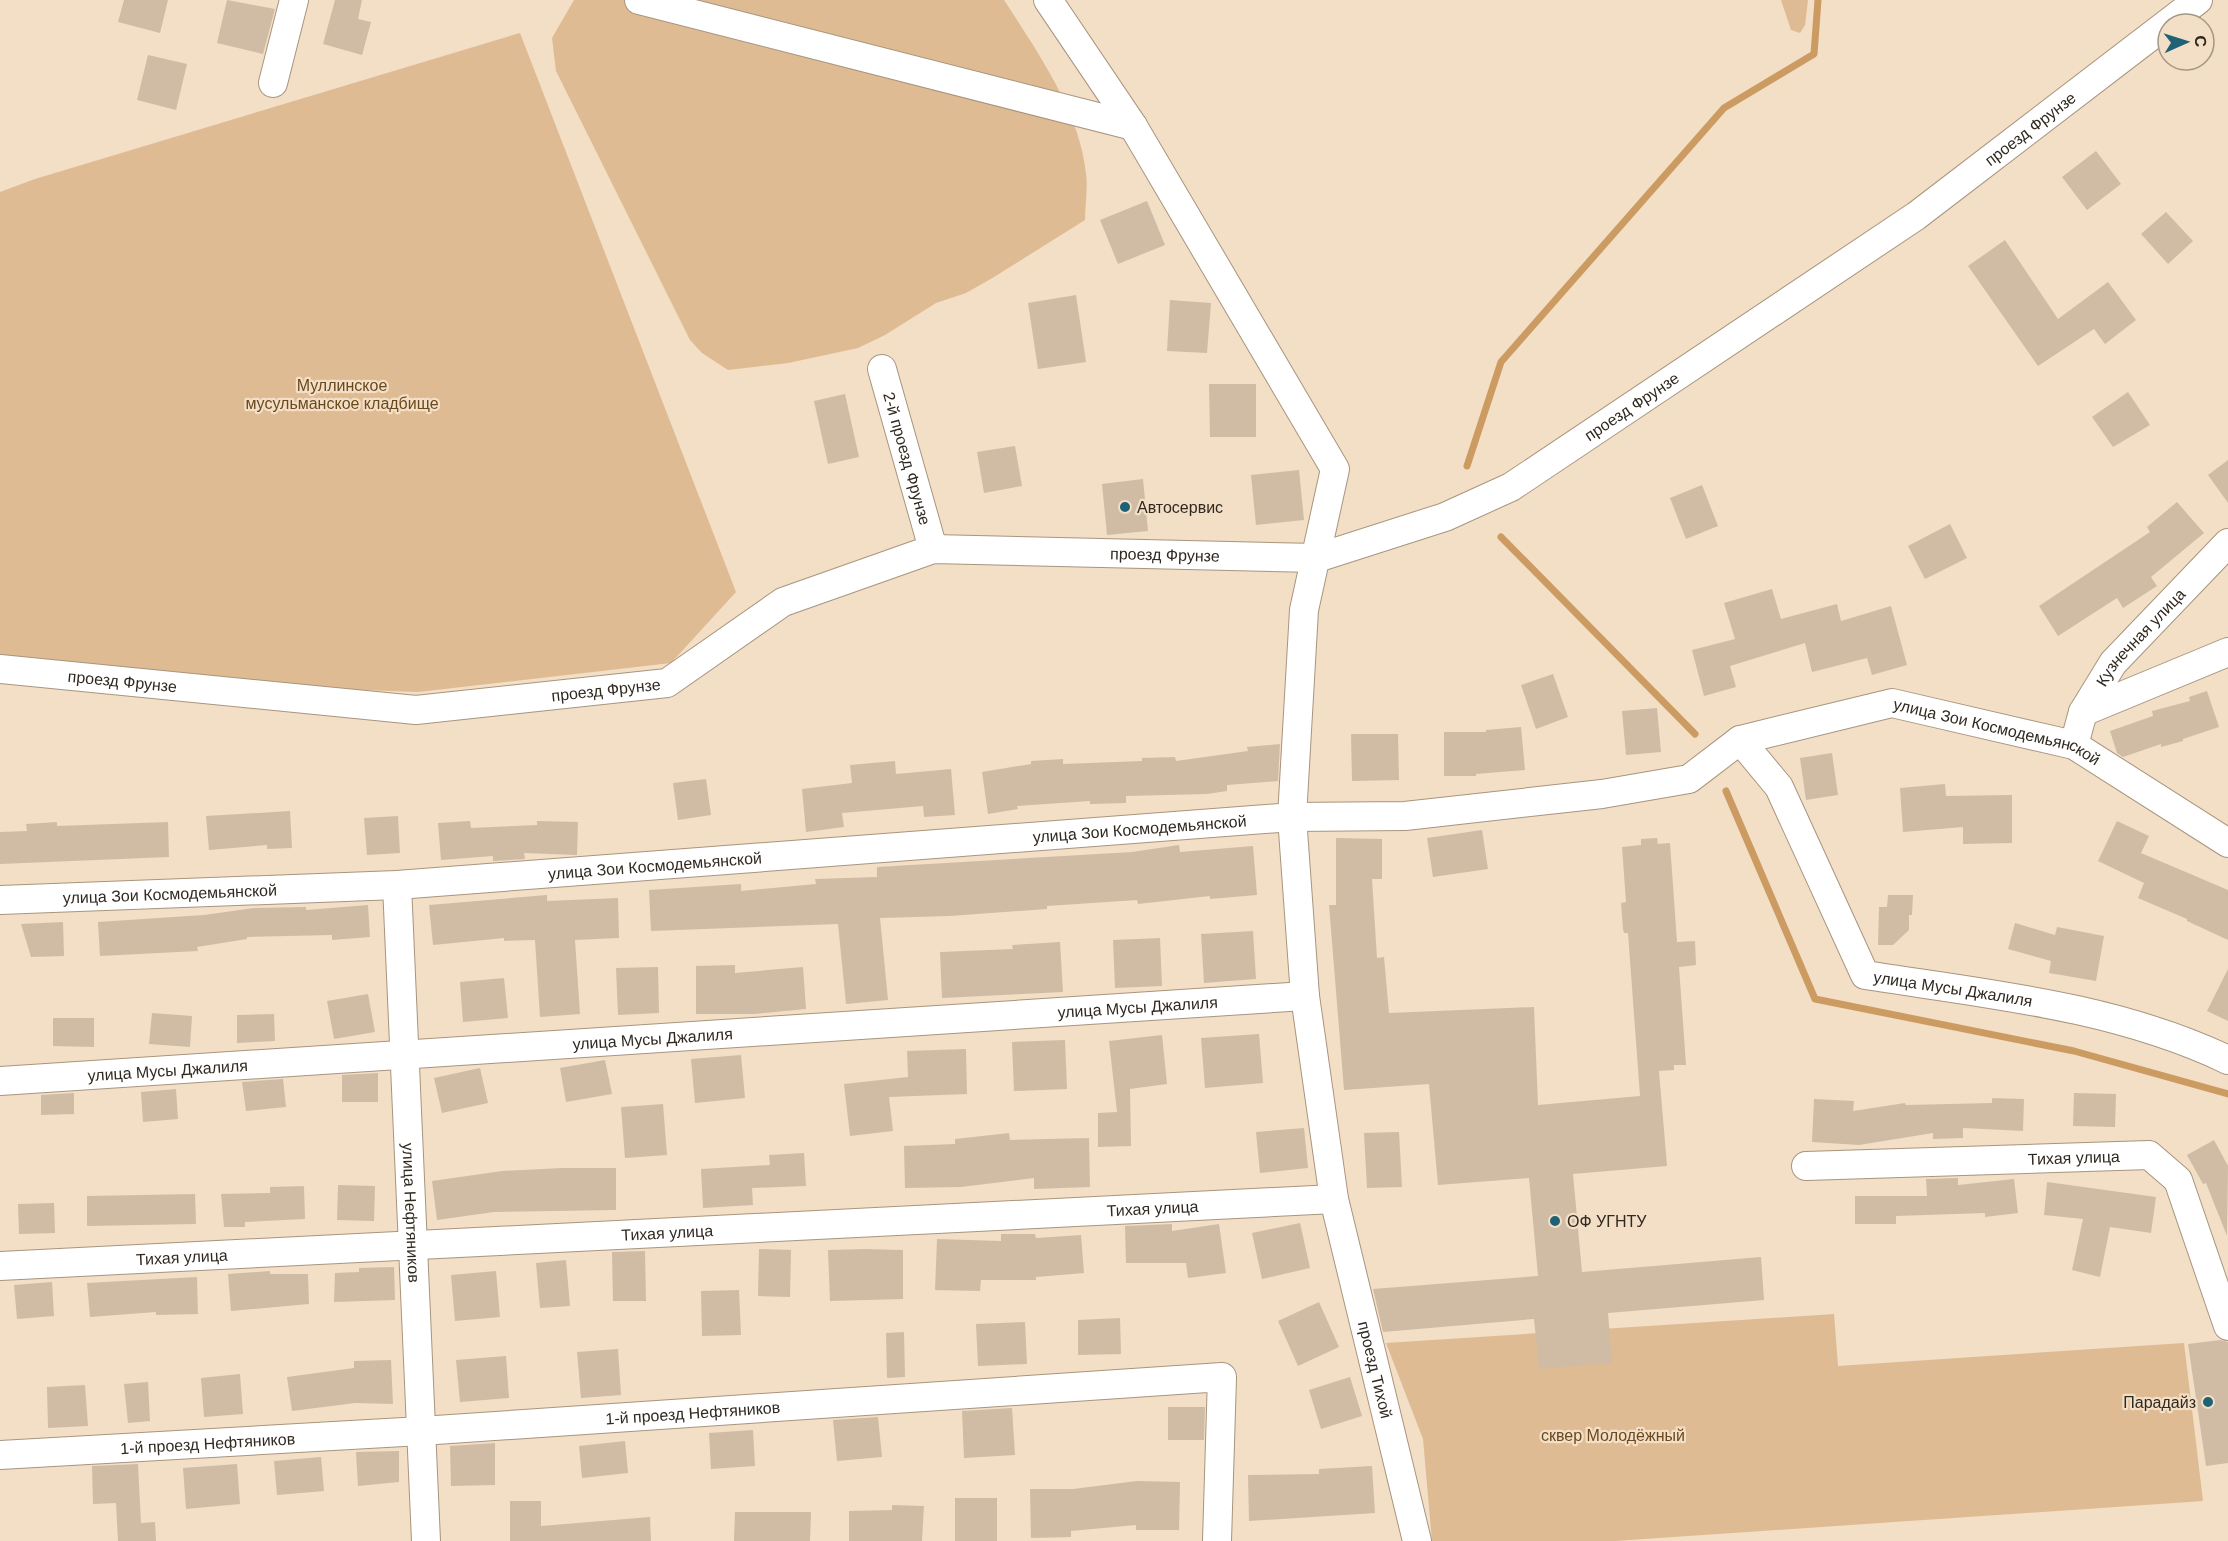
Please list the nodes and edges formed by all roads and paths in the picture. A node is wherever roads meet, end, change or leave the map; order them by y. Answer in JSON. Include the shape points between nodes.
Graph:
{"nodes":[{"id":1,"x":294,"y":0,"type":"edge"},
{"id":2,"x":639,"y":0,"type":"edge"},
{"id":3,"x":1048,"y":0,"type":"edge"},
{"id":4,"x":2198,"y":0,"type":"edge"},
{"id":5,"x":273,"y":83,"type":"dead end"},
{"id":6,"x":1133,"y":126,"type":"junction"},
{"id":7,"x":882,"y":369,"type":"dead end"},
{"id":8,"x":2228,"y":543,"type":"edge"},
{"id":9,"x":933,"y":549,"type":"junction"},
{"id":10,"x":1317,"y":558,"type":"junction"},
{"id":11,"x":2228,"y":652,"type":"edge"},
{"id":12,"x":0,"y":669,"type":"edge"},
{"id":13,"x":2084,"y":712,"type":"junction"},
{"id":14,"x":1740,"y":740,"type":"junction"},
{"id":15,"x":2074,"y":745,"type":"junction"},
{"id":16,"x":1292,"y":817,"type":"junction"},
{"id":17,"x":2228,"y":843,"type":"edge"},
{"id":18,"x":397,"y":885,"type":"junction"},
{"id":19,"x":0,"y":900,"type":"edge"},
{"id":20,"x":1305,"y":996,"type":"junction"},
{"id":21,"x":404,"y":1054,"type":"junction"},
{"id":22,"x":2228,"y":1060,"type":"edge"},
{"id":23,"x":0,"y":1081,"type":"edge"},
{"id":24,"x":1806,"y":1166,"type":"dead end"},
{"id":25,"x":1334,"y":1199,"type":"junction"},
{"id":26,"x":413,"y":1245,"type":"junction"},
{"id":27,"x":0,"y":1266,"type":"edge"},
{"id":28,"x":2228,"y":1326,"type":"edge"},
{"id":29,"x":421,"y":1431,"type":"junction"},
{"id":30,"x":0,"y":1455,"type":"edge"},
{"id":31,"x":426,"y":1541,"type":"edge"},
{"id":32,"x":1217,"y":1541,"type":"edge"},
{"id":33,"x":1417,"y":1541,"type":"edge"}],
"edges":[{"from":1,"to":5,"type":"street"},
{"from":2,"to":6,"type":"street"},
{"from":3,"to":6,"type":"street","name":"проезд Тихой"},
{"from":4,"to":10,"type":"street","name":"проезд Фрунзе","via":[[1916,216],[1511,487],[1445,517]]},
{"from":6,"to":10,"type":"street","name":"проезд Тихой","via":[[1335,469]]},
{"from":7,"to":9,"type":"street","name":"2-й проезд Фрунзе"},
{"from":8,"to":13,"type":"street","name":"Кузнечная улица","via":[[2113,663]]},
{"from":9,"to":10,"type":"street","name":"проезд Фрунзе"},
{"from":9,"to":12,"type":"street","name":"проезд Фрунзе","via":[[783,602],[667,683],[416,710]]},
{"from":10,"to":16,"type":"street","name":"проезд Тихой","via":[[1304,610]]},
{"from":11,"to":13,"type":"street"},
{"from":13,"to":15,"type":"street","name":"Кузнечная улица"},
{"from":14,"to":15,"type":"street","name":"улица Зои Космодемьянской","via":[[1892,703]]},
{"from":14,"to":16,"type":"street","name":"улица Зои Космодемьянской","via":[[1689,778],[1602,794],[1405,816]]},
{"from":14,"to":22,"type":"street","name":"улица Мусы Джалиля","via":[[1779,787],[1864,975],[2065,1007],[2187,1041]]},
{"from":15,"to":17,"type":"street","name":"улица Зои Космодемьянской"},
{"from":16,"to":18,"type":"street","name":"улица Зои Космодемьянской"},
{"from":16,"to":20,"type":"street","name":"проезд Тихой"},
{"from":18,"to":19,"type":"street","name":"улица Зои Космодемьянской"},
{"from":18,"to":21,"type":"street","name":"улица Нефтяников"},
{"from":20,"to":21,"type":"street","name":"улица Мусы Джалиля"},
{"from":20,"to":25,"type":"street","name":"проезд Тихой"},
{"from":21,"to":23,"type":"street","name":"улица Мусы Джалиля"},
{"from":21,"to":26,"type":"street","name":"улица Нефтяников"},
{"from":24,"to":28,"type":"street","name":"Тихая улица","via":[[2149,1155],[2178,1180]]},
{"from":25,"to":26,"type":"street","name":"Тихая улица"},
{"from":25,"to":33,"type":"street","name":"проезд Тихой"},
{"from":26,"to":27,"type":"street","name":"Тихая улица"},
{"from":26,"to":29,"type":"street","name":"улица Нефтяников"},
{"from":29,"to":30,"type":"street","name":"1-й проезд Нефтяников"},
{"from":29,"to":31,"type":"street","name":"улица Нефтяников"},
{"from":29,"to":32,"type":"street","name":"1-й проезд Нефтяников","via":[[1222,1377]]}]}
